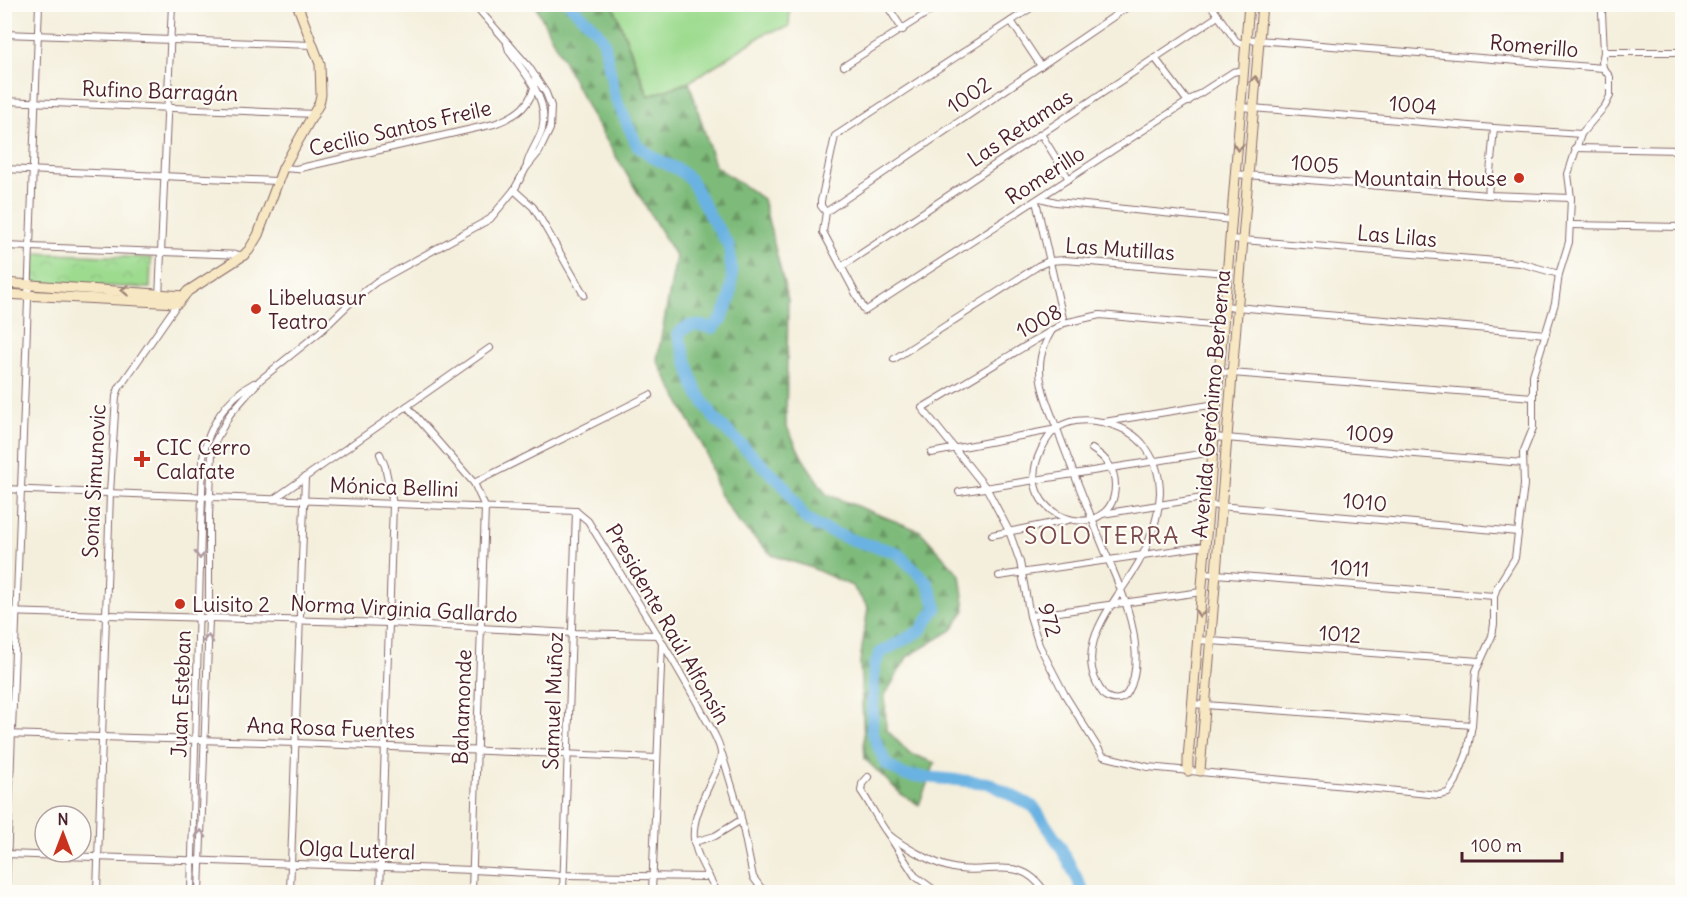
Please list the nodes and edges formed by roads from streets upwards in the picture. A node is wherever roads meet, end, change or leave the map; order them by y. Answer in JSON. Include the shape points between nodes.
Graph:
{"nodes":[{"id":1,"x":39,"y":4,"type":"edge"},
{"id":2,"x":172,"y":4,"type":"edge"},
{"id":3,"x":297,"y":4,"type":"edge"},
{"id":4,"x":474,"y":4,"type":"edge"},
{"id":5,"x":886,"y":4,"type":"edge"},
{"id":6,"x":941,"y":4,"type":"edge"},
{"id":7,"x":1037,"y":4,"type":"edge"},
{"id":8,"x":1132,"y":4,"type":"edge"},
{"id":9,"x":1210,"y":4,"type":"edge"},
{"id":10,"x":1249,"y":4,"type":"edge"},
{"id":11,"x":1262,"y":4,"type":"edge"},
{"id":12,"x":1598,"y":4,"type":"edge"},
{"id":13,"x":1605,"y":5,"type":"edge"},
{"id":14,"x":1218,"y":16,"type":"junction"},
{"id":15,"x":1011,"y":21,"type":"junction"},
{"id":16,"x":903,"y":30,"type":"junction"},
{"id":17,"x":4,"y":34,"type":"edge"},
{"id":18,"x":37,"y":35,"type":"junction"},
{"id":19,"x":171,"y":39,"type":"junction"},
{"id":20,"x":1259,"y":40,"type":"junction"},
{"id":21,"x":506,"y":42,"type":"junction"},
{"id":22,"x":1246,"y":42,"type":"junction"},
{"id":23,"x":313,"y":45,"type":"junction"},
{"id":24,"x":1604,"y":52,"type":"junction"},
{"id":25,"x":1683,"y":52,"type":"edge"},
{"id":26,"x":1155,"y":58,"type":"junction"},
{"id":27,"x":844,"y":66,"type":"dead end"},
{"id":28,"x":1041,"y":66,"type":"junction"},
{"id":29,"x":1603,"y":68,"type":"junction"},
{"id":30,"x":1244,"y":70,"type":"junction"},
{"id":31,"x":536,"y":77,"type":"junction"},
{"id":32,"x":535,"y":87,"type":"junction"},
{"id":33,"x":4,"y":101,"type":"edge"},
{"id":34,"x":34,"y":102,"type":"junction"},
{"id":35,"x":1188,"y":102,"type":"junction"},
{"id":36,"x":167,"y":107,"type":"junction"},
{"id":37,"x":1241,"y":107,"type":"junction"},
{"id":38,"x":1253,"y":108,"type":"junction"},
{"id":39,"x":315,"y":114,"type":"junction"},
{"id":40,"x":1494,"y":128,"type":"junction"},
{"id":41,"x":1041,"y":134,"type":"junction"},
{"id":42,"x":1581,"y":134,"type":"junction"},
{"id":43,"x":1575,"y":148,"type":"junction"},
{"id":44,"x":1683,"y":150,"type":"edge"},
{"id":45,"x":283,"y":168,"type":"junction"},
{"id":46,"x":526,"y":168,"type":"junction"},
{"id":47,"x":4,"y":169,"type":"edge"},
{"id":48,"x":33,"y":170,"type":"junction"},
{"id":49,"x":1235,"y":174,"type":"junction"},
{"id":50,"x":1248,"y":175,"type":"junction"},
{"id":51,"x":165,"y":177,"type":"junction"},
{"id":52,"x":1070,"y":179,"type":"junction"},
{"id":53,"x":278,"y":181,"type":"junction"},
{"id":54,"x":514,"y":190,"type":"junction"},
{"id":55,"x":1488,"y":195,"type":"junction"},
{"id":56,"x":1571,"y":198,"type":"junction"},
{"id":57,"x":1038,"y":200,"type":"junction"},
{"id":58,"x":826,"y":212,"type":"junction"},
{"id":59,"x":1232,"y":220,"type":"junction"},
{"id":60,"x":1571,"y":225,"type":"junction"},
{"id":61,"x":1683,"y":227,"type":"edge"},
{"id":62,"x":1231,"y":239,"type":"junction"},
{"id":63,"x":1243,"y":240,"type":"junction"},
{"id":64,"x":4,"y":246,"type":"edge"},
{"id":65,"x":30,"y":247,"type":"junction"},
{"id":66,"x":162,"y":251,"type":"junction"},
{"id":67,"x":244,"y":255,"type":"junction"},
{"id":68,"x":1049,"y":261,"type":"junction"},
{"id":69,"x":841,"y":267,"type":"junction"},
{"id":70,"x":1227,"y":273,"type":"junction"},
{"id":71,"x":1559,"y":274,"type":"junction"},
{"id":72,"x":4,"y":283,"type":"edge"},
{"id":73,"x":29,"y":285,"type":"junction"},
{"id":74,"x":4,"y":294,"type":"edge"},
{"id":75,"x":29,"y":295,"type":"junction"},
{"id":76,"x":584,"y":295,"type":"dead end"},
{"id":77,"x":160,"y":297,"type":"junction"},
{"id":78,"x":181,"y":299,"type":"junction"},
{"id":79,"x":1224,"y":306,"type":"junction"},
{"id":80,"x":1237,"y":308,"type":"junction"},
{"id":81,"x":1064,"y":323,"type":"junction"},
{"id":82,"x":1223,"y":326,"type":"junction"},
{"id":83,"x":1053,"y":329,"type":"junction"},
{"id":84,"x":1546,"y":334,"type":"junction"},
{"id":85,"x":490,"y":348,"type":"dead end"},
{"id":86,"x":894,"y":359,"type":"dead end"},
{"id":87,"x":1219,"y":372,"type":"junction"},
{"id":88,"x":1232,"y":374,"type":"junction"},
{"id":89,"x":260,"y":380,"type":"junction"},
{"id":90,"x":650,"y":395,"type":"dead end"},
{"id":91,"x":1533,"y":397,"type":"junction"},
{"id":92,"x":1216,"y":404,"type":"junction"},
{"id":93,"x":407,"y":406,"type":"junction"},
{"id":94,"x":922,"y":408,"type":"joint"},
{"id":95,"x":1100,"y":423,"type":"junction"},
{"id":96,"x":1057,"y":429,"type":"junction"},
{"id":97,"x":1214,"y":437,"type":"junction"},
{"id":98,"x":1226,"y":438,"type":"junction"},
{"id":99,"x":954,"y":447,"type":"junction"},
{"id":100,"x":1092,"y":449,"type":"dead end"},
{"id":101,"x":1213,"y":452,"type":"junction"},
{"id":102,"x":931,"y":453,"type":"dead end"},
{"id":103,"x":380,"y":454,"type":"dead end"},
{"id":104,"x":1153,"y":461,"type":"junction"},
{"id":105,"x":1522,"y":463,"type":"junction"},
{"id":106,"x":1111,"y":467,"type":"junction"},
{"id":107,"x":1073,"y":473,"type":"junction"},
{"id":108,"x":305,"y":477,"type":"junction"},
{"id":109,"x":1035,"y":480,"type":"junction"},
{"id":110,"x":474,"y":483,"type":"junction"},
{"id":111,"x":4,"y":489,"type":"edge"},
{"id":112,"x":987,"y":489,"type":"junction"},
{"id":113,"x":21,"y":490,"type":"junction"},
{"id":114,"x":959,"y":492,"type":"dead end"},
{"id":115,"x":110,"y":493,"type":"junction"},
{"id":116,"x":201,"y":497,"type":"junction"},
{"id":117,"x":210,"y":497,"type":"junction"},
{"id":118,"x":273,"y":499,"type":"junction"},
{"id":119,"x":304,"y":500,"type":"junction"},
{"id":120,"x":1209,"y":501,"type":"junction"},
{"id":121,"x":393,"y":504,"type":"junction"},
{"id":122,"x":1159,"y":505,"type":"junction"},
{"id":123,"x":1220,"y":506,"type":"junction"},
{"id":124,"x":485,"y":507,"type":"junction"},
{"id":125,"x":576,"y":511,"type":"junction"},
{"id":126,"x":1102,"y":514,"type":"junction"},
{"id":127,"x":1069,"y":519,"type":"junction"},
{"id":128,"x":1092,"y":520,"type":"junction"},
{"id":129,"x":1009,"y":531,"type":"junction"},
{"id":130,"x":1518,"y":532,"type":"junction"},
{"id":131,"x":992,"y":535,"type":"dead end"},
{"id":132,"x":1205,"y":546,"type":"junction"},
{"id":133,"x":1142,"y":555,"type":"junction"},
{"id":134,"x":1108,"y":560,"type":"junction"},
{"id":135,"x":1022,"y":573,"type":"junction"},
{"id":136,"x":1203,"y":573,"type":"junction"},
{"id":137,"x":1215,"y":574,"type":"junction"},
{"id":138,"x":999,"y":576,"type":"dead end"},
{"id":139,"x":1121,"y":591,"type":"junction"},
{"id":140,"x":1201,"y":592,"type":"junction"},
{"id":141,"x":1494,"y":596,"type":"junction"},
{"id":142,"x":1125,"y":603,"type":"junction"},
{"id":143,"x":1112,"y":604,"type":"junction"},
{"id":144,"x":4,"y":612,"type":"edge"},
{"id":145,"x":16,"y":613,"type":"junction"},
{"id":146,"x":107,"y":616,"type":"junction"},
{"id":147,"x":1030,"y":616,"type":"junction"},
{"id":148,"x":200,"y":618,"type":"junction"},
{"id":149,"x":209,"y":618,"type":"junction"},
{"id":150,"x":301,"y":620,"type":"junction"},
{"id":151,"x":389,"y":623,"type":"junction"},
{"id":152,"x":481,"y":629,"type":"junction"},
{"id":153,"x":572,"y":633,"type":"junction"},
{"id":154,"x":658,"y":635,"type":"junction"},
{"id":155,"x":1197,"y":639,"type":"junction"},
{"id":156,"x":662,"y":641,"type":"junction"},
{"id":157,"x":1210,"y":641,"type":"junction"},
{"id":158,"x":1479,"y":661,"type":"junction"},
{"id":159,"x":1192,"y":704,"type":"junction"},
{"id":160,"x":1205,"y":705,"type":"junction"},
{"id":161,"x":1472,"y":725,"type":"junction"},
{"id":162,"x":8,"y":734,"type":"edge"},
{"id":163,"x":102,"y":737,"type":"junction"},
{"id":164,"x":196,"y":740,"type":"junction"},
{"id":165,"x":204,"y":740,"type":"junction"},
{"id":166,"x":296,"y":743,"type":"junction"},
{"id":167,"x":386,"y":747,"type":"junction"},
{"id":168,"x":477,"y":751,"type":"junction"},
{"id":169,"x":721,"y":753,"type":"junction"},
{"id":170,"x":567,"y":754,"type":"junction"},
{"id":171,"x":657,"y":758,"type":"junction"},
{"id":172,"x":1188,"y":771,"type":"junction"},
{"id":173,"x":1200,"y":771,"type":"junction"},
{"id":174,"x":868,"y":777,"type":"dead end"},
{"id":175,"x":741,"y":820,"type":"junction"},
{"id":176,"x":887,"y":833,"type":"junction"},
{"id":177,"x":694,"y":842,"type":"junction"},
{"id":178,"x":6,"y":854,"type":"edge"},
{"id":179,"x":98,"y":858,"type":"junction"},
{"id":180,"x":192,"y":860,"type":"junction"},
{"id":181,"x":200,"y":860,"type":"junction"},
{"id":182,"x":292,"y":864,"type":"junction"},
{"id":183,"x":381,"y":867,"type":"junction"},
{"id":184,"x":473,"y":870,"type":"junction"},
{"id":185,"x":564,"y":875,"type":"junction"},
{"id":186,"x":652,"y":877,"type":"junction"},
{"id":187,"x":709,"y":877,"type":"junction"},
{"id":188,"x":6,"y":892,"type":"edge"},
{"id":189,"x":97,"y":892,"type":"edge"},
{"id":190,"x":191,"y":892,"type":"edge"},
{"id":191,"x":199,"y":892,"type":"edge"},
{"id":192,"x":290,"y":892,"type":"edge"},
{"id":193,"x":380,"y":892,"type":"edge"},
{"id":194,"x":472,"y":892,"type":"edge"},
{"id":195,"x":563,"y":892,"type":"edge"},
{"id":196,"x":652,"y":892,"type":"edge"},
{"id":197,"x":717,"y":892,"type":"edge"},
{"id":198,"x":782,"y":892,"type":"edge"},
{"id":199,"x":937,"y":892,"type":"edge"},
{"id":200,"x":1045,"y":892,"type":"edge"}],
"edges":[{"from":1,"to":18,"type":"street"},
{"from":2,"to":19,"type":"street"},
{"from":3,"to":23,"type":"street","name":"Sonia Simunovic"},
{"from":4,"to":21,"type":"street"},
{"from":5,"to":16,"type":"street"},
{"from":6,"to":16,"type":"street"},
{"from":7,"to":15,"type":"street"},
{"from":8,"to":28,"type":"street","name":"1002"},
{"from":9,"to":14,"type":"street"},
{"from":10,"to":22,"type":"street","name":"Avenida Gerónimo Berberna"},
{"from":11,"to":20,"type":"street","name":"Avenida Gerónimo Berberna"},
{"from":12,"to":13,"type":"street"},
{"from":13,"to":24,"type":"street"},
{"from":14,"to":22,"type":"street","via":[[1236,41]]},
{"from":14,"to":26,"type":"street","name":"Las Retamas"},
{"from":15,"to":28,"type":"street"},
{"from":15,"to":58,"type":"street","via":[[835,136],[820,206]]},
{"from":16,"to":27,"type":"street"},
{"from":17,"to":18,"type":"street"},
{"from":18,"to":19,"type":"street"},
{"from":18,"to":34,"type":"street"},
{"from":19,"to":23,"type":"street"},
{"from":19,"to":36,"type":"street"},
{"from":20,"to":22,"type":"street","name":"Romerillo"},
{"from":20,"to":29,"type":"street","name":"Romerillo"},
{"from":38,"to":20,"type":"street","name":"Avenida Gerónimo Berberna","one_way":true},
{"from":21,"to":31,"type":"street"},
{"from":21,"to":32,"type":"street"},
{"from":22,"to":30,"type":"street","name":"Avenida Gerónimo Berberna"},
{"from":23,"to":39,"type":"street","name":"Sonia Simunovic","via":[[321,76]]},
{"from":24,"to":25,"type":"street"},
{"from":24,"to":29,"type":"street"},
{"from":26,"to":35,"type":"street"},
{"from":26,"to":41,"type":"street","name":"Las Retamas"},
{"from":28,"to":58,"type":"street","name":"1002"},
{"from":29,"to":42,"type":"street","via":[[1610,77],[1610,96]]},
{"from":30,"to":35,"type":"street","name":"Romerillo","via":[[1233,72]]},
{"from":30,"to":37,"type":"street","name":"Avenida Gerónimo Berberna"},
{"from":31,"to":32,"type":"street","name":"Cecilio Santos Freile"},
{"from":31,"to":46,"type":"street","via":[[549,100],[550,124]]},
{"from":32,"to":45,"type":"street","name":"Cecilio Santos Freile","via":[[525,106],[494,124],[296,170]]},
{"from":32,"to":46,"type":"street","via":[[543,124]]},
{"from":33,"to":34,"type":"street","name":"Rufino Barragán"},
{"from":34,"to":36,"type":"street","name":"Rufino Barragán"},
{"from":34,"to":48,"type":"street"},
{"from":35,"to":52,"type":"street","name":"Romerillo"},
{"from":36,"to":39,"type":"street","name":"Rufino Barragán"},
{"from":36,"to":51,"type":"street"},
{"from":37,"to":38,"type":"street","name":"1004"},
{"from":37,"to":49,"type":"street","name":"Avenida Gerónimo Berberna","one_way":true},
{"from":38,"to":40,"type":"street","name":"1004"},
{"from":38,"to":50,"type":"street","name":"Avenida Gerónimo Berberna"},
{"from":39,"to":45,"type":"street","name":"Sonia Simunovic"},
{"from":40,"to":42,"type":"street","name":"1004"},
{"from":40,"to":55,"type":"street"},
{"from":41,"to":52,"type":"street"},
{"from":41,"to":69,"type":"street","name":"Las Retamas"},
{"from":42,"to":43,"type":"street"},
{"from":43,"to":44,"type":"street"},
{"from":43,"to":56,"type":"street","via":[[1568,174]]},
{"from":45,"to":53,"type":"street","name":"Sonia Simunovic"},
{"from":46,"to":54,"type":"street"},
{"from":47,"to":48,"type":"street"},
{"from":48,"to":51,"type":"street"},
{"from":48,"to":65,"type":"street"},
{"from":49,"to":50,"type":"street","name":"1005"},
{"from":49,"to":59,"type":"street","name":"Avenida Gerónimo Berberna"},
{"from":50,"to":55,"type":"street","name":"1005"},
{"from":50,"to":63,"type":"street","name":"Avenida Gerónimo Berberna"},
{"from":51,"to":53,"type":"street"},
{"from":51,"to":66,"type":"street"},
{"from":52,"to":57,"type":"street","name":"Romerillo"},
{"from":53,"to":67,"type":"street","name":"Sonia Simunovic","via":[[258,235]]},
{"from":54,"to":76,"type":"street","via":[[536,213]]},
{"from":54,"to":89,"type":"street","via":[[490,219],[362,292]]},
{"from":55,"to":56,"type":"street","name":"1005"},
{"from":56,"to":60,"type":"street"},
{"from":57,"to":59,"type":"street"},
{"from":57,"to":68,"type":"street"},
{"from":57,"to":69,"type":"street","name":"Romerillo","via":[[865,311]]},
{"from":58,"to":69,"type":"street","via":[[823,232]]},
{"from":59,"to":62,"type":"street","name":"Avenida Gerónimo Berberna"},
{"from":60,"to":61,"type":"street"},
{"from":60,"to":71,"type":"street"},
{"from":62,"to":63,"type":"street","name":"Las Lilas"},
{"from":62,"to":70,"type":"street","name":"Avenida Gerónimo Berberna"},
{"from":63,"to":71,"type":"street","name":"Las Lilas","via":[[1520,263]]},
{"from":63,"to":80,"type":"street","name":"Avenida Gerónimo Berberna"},
{"from":64,"to":65,"type":"street"},
{"from":65,"to":66,"type":"street"},
{"from":65,"to":73,"type":"street"},
{"from":66,"to":67,"type":"street"},
{"from":66,"to":77,"type":"street"},
{"from":67,"to":78,"type":"street","name":"Sonia Simunovic","via":[[201,281]]},
{"from":68,"to":70,"type":"street","name":"Las Mutillas"},
{"from":68,"to":81,"type":"street"},
{"from":68,"to":86,"type":"street","name":"Las Mutillas"},
{"from":70,"to":79,"type":"street","name":"Avenida Gerónimo Berberna"},
{"from":71,"to":84,"type":"street"},
{"from":72,"to":73,"type":"street"},
{"from":73,"to":75,"type":"street"},
{"from":77,"to":73,"type":"street","one_way":true},
{"from":74,"to":75,"type":"street"},
{"from":75,"to":77,"type":"street"},
{"from":75,"to":113,"type":"street"},
{"from":77,"to":78,"type":"street"},
{"from":78,"to":115,"type":"street","name":"Sonia Simunovic","via":[[119,388],[114,410]]},
{"from":79,"to":80,"type":"street"},
{"from":79,"to":82,"type":"street","name":"Avenida Gerónimo Berberna"},
{"from":80,"to":84,"type":"street"},
{"from":80,"to":88,"type":"street","name":"Avenida Gerónimo Berberna"},
{"from":81,"to":82,"type":"street","name":"1008","via":[[1100,315]]},
{"from":81,"to":83,"type":"street","name":"1008"},
{"from":82,"to":87,"type":"street","name":"Avenida Gerónimo Berberna"},
{"from":83,"to":94,"type":"street","name":"1008"},
{"from":83,"to":96,"type":"street","via":[[1041,352],[1039,366],[1043,392]]},
{"from":84,"to":91,"type":"street","via":[[1535,366]]},
{"from":85,"to":93,"type":"street"},
{"from":87,"to":88,"type":"street"},
{"from":87,"to":92,"type":"street","name":"Avenida Gerónimo Berberna"},
{"from":88,"to":91,"type":"street"},
{"from":88,"to":98,"type":"street","name":"Avenida Gerónimo Berberna"},
{"from":89,"to":116,"type":"street","name":"Juan Esteban","via":[[237,395],[211,430],[203,458]]},
{"from":89,"to":117,"type":"street","name":"Juan Esteban","via":[[219,432],[212,453]]},
{"from":90,"to":110,"type":"street"},
{"from":91,"to":105,"type":"street","via":[[1533,428]]},
{"from":92,"to":95,"type":"street"},
{"from":92,"to":97,"type":"street","name":"Avenida Gerónimo Berberna"},
{"from":93,"to":108,"type":"street"},
{"from":93,"to":110,"type":"street","name":"Bahamonde"},
{"from":94,"to":99,"type":"street","name":"972"},
{"from":95,"to":96,"type":"street","via":[[1078,421]]},
{"from":95,"to":104,"type":"street","via":[[1140,441]]},
{"from":96,"to":99,"type":"street"},
{"from":96,"to":107,"type":"street"},
{"from":96,"to":109,"type":"street","via":[[1040,451]]},
{"from":97,"to":98,"type":"street","name":"1009"},
{"from":97,"to":101,"type":"street","name":"Avenida Gerónimo Berberna"},
{"from":98,"to":105,"type":"street","name":"1009"},
{"from":98,"to":123,"type":"street","name":"Avenida Gerónimo Berberna"},
{"from":99,"to":102,"type":"street"},
{"from":99,"to":112,"type":"street","name":"972"},
{"from":100,"to":106,"type":"street"},
{"from":101,"to":104,"type":"street"},
{"from":101,"to":120,"type":"street","name":"Avenida Gerónimo Berberna"},
{"from":103,"to":121,"type":"street"},
{"from":104,"to":106,"type":"street"},
{"from":104,"to":122,"type":"street","via":[[1160,482]]},
{"from":105,"to":130,"type":"street","via":[[1524,485]]},
{"from":106,"to":107,"type":"street"},
{"from":106,"to":126,"type":"street","via":[[1115,493]]},
{"from":107,"to":109,"type":"street"},
{"from":107,"to":128,"type":"street"},
{"from":108,"to":118,"type":"street"},
{"from":108,"to":119,"type":"street"},
{"from":109,"to":112,"type":"street"},
{"from":109,"to":127,"type":"street","via":[[1043,503]]},
{"from":110,"to":124,"type":"street","name":"Bahamonde"},
{"from":111,"to":113,"type":"street","name":"Mónica Bellini"},
{"from":112,"to":114,"type":"street"},
{"from":112,"to":129,"type":"street","name":"972"},
{"from":113,"to":115,"type":"street","name":"Mónica Bellini"},
{"from":113,"to":145,"type":"street"},
{"from":115,"to":116,"type":"street","name":"Mónica Bellini"},
{"from":115,"to":146,"type":"street","name":"Sonia Simunovic"},
{"from":116,"to":117,"type":"street","name":"Mónica Bellini"},
{"from":116,"to":148,"type":"street","name":"Juan Esteban","one_way":true},
{"from":117,"to":118,"type":"street","name":"Mónica Bellini"},
{"from":117,"to":149,"type":"street","name":"Juan Esteban"},
{"from":118,"to":119,"type":"street","name":"Mónica Bellini"},
{"from":119,"to":121,"type":"street","name":"Mónica Bellini"},
{"from":119,"to":150,"type":"street"},
{"from":120,"to":122,"type":"street","name":"1010"},
{"from":120,"to":123,"type":"street","name":"1010"},
{"from":120,"to":132,"type":"street","name":"Avenida Gerónimo Berberna"},
{"from":121,"to":124,"type":"street","name":"Mónica Bellini"},
{"from":121,"to":151,"type":"street"},
{"from":122,"to":126,"type":"street","name":"1010"},
{"from":122,"to":133,"type":"street"},
{"from":123,"to":130,"type":"street","name":"1010"},
{"from":123,"to":137,"type":"street","name":"Avenida Gerónimo Berberna"},
{"from":124,"to":125,"type":"street","name":"Mónica Bellini"},
{"from":124,"to":152,"type":"street","name":"Bahamonde"},
{"from":125,"to":153,"type":"street","name":"Samuel Muñoz"},
{"from":125,"to":154,"type":"street","name":"Presidente Raúl Alfonsín","via":[[588,521]]},
{"from":126,"to":128,"type":"street"},
{"from":127,"to":128,"type":"street"},
{"from":127,"to":129,"type":"street"},
{"from":128,"to":134,"type":"street"},
{"from":129,"to":131,"type":"street"},
{"from":129,"to":135,"type":"street","name":"972"},
{"from":130,"to":141,"type":"street","via":[[1515,558]]},
{"from":132,"to":133,"type":"street"},
{"from":132,"to":136,"type":"street","name":"Avenida Gerónimo Berberna"},
{"from":133,"to":134,"type":"street"},
{"from":133,"to":139,"type":"street"},
{"from":134,"to":135,"type":"street"},
{"from":134,"to":139,"type":"street"},
{"from":135,"to":138,"type":"street"},
{"from":135,"to":147,"type":"street","name":"972"},
{"from":136,"to":137,"type":"street","name":"1011"},
{"from":136,"to":140,"type":"street","name":"Avenida Gerónimo Berberna"},
{"from":137,"to":141,"type":"street","name":"1011"},
{"from":137,"to":157,"type":"street","name":"Avenida Gerónimo Berberna"},
{"from":139,"to":142,"type":"street"},
{"from":139,"to":143,"type":"street"},
{"from":140,"to":142,"type":"street"},
{"from":140,"to":155,"type":"street","name":"Avenida Gerónimo Berberna","one_way":true},
{"from":141,"to":158,"type":"street","via":[[1492,636]]},
{"from":142,"to":143,"type":"street"},
{"from":142,"to":143,"type":"street","via":[[1133,634],[1134,675],[1128,692],[1118,700],[1100,690],[1091,663],[1096,632]]},
{"from":143,"to":147,"type":"street"},
{"from":144,"to":145,"type":"street","name":"Norma Virginia Gallardo"},
{"from":145,"to":146,"type":"street","name":"Norma Virginia Gallardo"},
{"from":145,"to":162,"type":"street"},
{"from":146,"to":148,"type":"street","name":"Norma Virginia Gallardo"},
{"from":146,"to":163,"type":"street","name":"Sonia Simunovic"},
{"from":147,"to":172,"type":"street","name":"972","via":[[1045,658],[1103,756]]},
{"from":148,"to":149,"type":"street","name":"Norma Virginia Gallardo"},
{"from":148,"to":164,"type":"street","name":"Juan Esteban"},
{"from":149,"to":150,"type":"street","name":"Norma Virginia Gallardo"},
{"from":165,"to":149,"type":"street","name":"Juan Esteban","one_way":true},
{"from":150,"to":151,"type":"street","name":"Norma Virginia Gallardo"},
{"from":150,"to":166,"type":"street"},
{"from":151,"to":152,"type":"street","name":"Norma Virginia Gallardo"},
{"from":151,"to":167,"type":"street"},
{"from":152,"to":153,"type":"street","name":"Norma Virginia Gallardo"},
{"from":152,"to":168,"type":"street","name":"Bahamonde"},
{"from":153,"to":154,"type":"street","name":"Norma Virginia Gallardo"},
{"from":153,"to":170,"type":"street","name":"Samuel Muñoz"},
{"from":154,"to":156,"type":"street","name":"Presidente Raúl Alfonsín"},
{"from":155,"to":157,"type":"street","name":"1012"},
{"from":155,"to":159,"type":"street","name":"Avenida Gerónimo Berberna"},
{"from":156,"to":169,"type":"street","name":"Presidente Raúl Alfonsín"},
{"from":156,"to":171,"type":"street"},
{"from":157,"to":158,"type":"street","name":"1012"},
{"from":157,"to":160,"type":"street","name":"Avenida Gerónimo Berberna"},
{"from":158,"to":161,"type":"street"},
{"from":159,"to":160,"type":"street"},
{"from":159,"to":172,"type":"street","name":"Avenida Gerónimo Berberna"},
{"from":160,"to":161,"type":"street"},
{"from":160,"to":173,"type":"street","name":"Avenida Gerónimo Berberna"},
{"from":161,"to":173,"type":"street","name":"972","via":[[1456,781],[1448,793],[1439,795]]},
{"from":162,"to":163,"type":"street","name":"Ana Rosa Fuentes"},
{"from":162,"to":178,"type":"street"},
{"from":163,"to":164,"type":"street","name":"Ana Rosa Fuentes"},
{"from":163,"to":179,"type":"street","name":"Sonia Simunovic"},
{"from":164,"to":165,"type":"street","name":"Ana Rosa Fuentes"},
{"from":164,"to":180,"type":"street","name":"Juan Esteban"},
{"from":165,"to":166,"type":"street","name":"Ana Rosa Fuentes"},
{"from":181,"to":165,"type":"street","name":"Juan Esteban","one_way":true},
{"from":166,"to":167,"type":"street","name":"Ana Rosa Fuentes"},
{"from":166,"to":182,"type":"street"},
{"from":167,"to":168,"type":"street","name":"Ana Rosa Fuentes"},
{"from":167,"to":183,"type":"street"},
{"from":168,"to":170,"type":"street","name":"Ana Rosa Fuentes"},
{"from":168,"to":184,"type":"street","name":"Bahamonde"},
{"from":169,"to":175,"type":"street"},
{"from":169,"to":177,"type":"street","name":"Presidente Raúl Alfonsín","via":[[695,814]]},
{"from":170,"to":171,"type":"street","name":"Ana Rosa Fuentes"},
{"from":170,"to":185,"type":"street","name":"Samuel Muñoz"},
{"from":171,"to":186,"type":"street"},
{"from":172,"to":173,"type":"street","name":"972"},
{"from":174,"to":176,"type":"street","via":[[861,791]]},
{"from":175,"to":177,"type":"street","via":[[715,836]]},
{"from":175,"to":198,"type":"street","via":[[753,877],[761,888]]},
{"from":176,"to":199,"type":"street","via":[[915,876]]},
{"from":176,"to":200,"type":"street","via":[[945,866],[968,870],[1016,868],[1030,875]]},
{"from":177,"to":187,"type":"street","name":"Presidente Raúl Alfonsín"},
{"from":178,"to":179,"type":"street","name":"Olga Luteral"},
{"from":178,"to":188,"type":"street"},
{"from":179,"to":180,"type":"street","name":"Olga Luteral"},
{"from":179,"to":189,"type":"street","name":"Sonia Simunovic"},
{"from":180,"to":181,"type":"street","name":"Olga Luteral"},
{"from":180,"to":190,"type":"street","name":"Juan Esteban"},
{"from":181,"to":182,"type":"street","name":"Olga Luteral"},
{"from":181,"to":191,"type":"street","name":"Juan Esteban"},
{"from":182,"to":183,"type":"street","name":"Olga Luteral"},
{"from":182,"to":192,"type":"street"},
{"from":183,"to":184,"type":"street","name":"Olga Luteral"},
{"from":183,"to":193,"type":"street"},
{"from":184,"to":185,"type":"street","name":"Olga Luteral"},
{"from":184,"to":194,"type":"street","name":"Bahamonde"},
{"from":185,"to":186,"type":"street","name":"Olga Luteral"},
{"from":185,"to":195,"type":"street","name":"Samuel Muñoz"},
{"from":186,"to":187,"type":"street","name":"Olga Luteral"},
{"from":186,"to":196,"type":"street"},
{"from":187,"to":197,"type":"street","name":"Presidente Raúl Alfonsín"}]}
